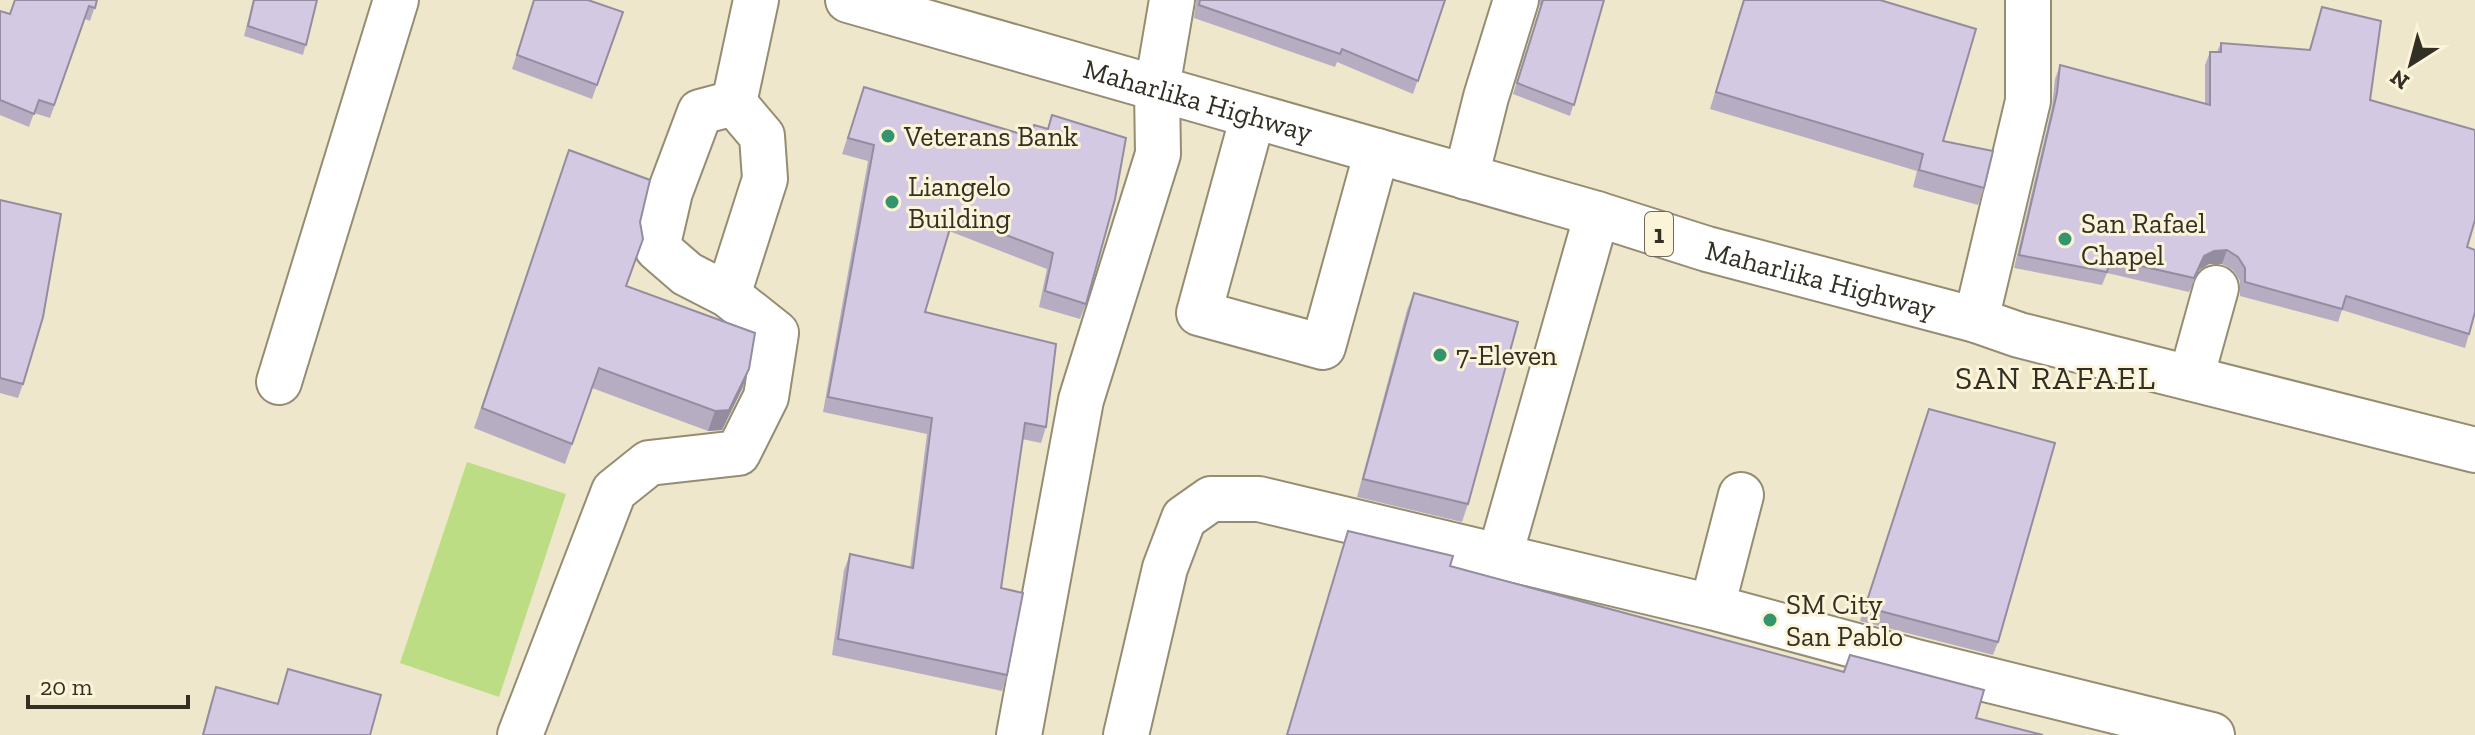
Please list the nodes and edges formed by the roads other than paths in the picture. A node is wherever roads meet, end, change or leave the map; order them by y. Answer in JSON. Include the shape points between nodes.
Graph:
{"nodes":[{"id":1,"x":396,"y":0,"type":"edge"},
{"id":2,"x":756,"y":0,"type":"edge"},
{"id":3,"x":848,"y":0,"type":"edge"},
{"id":4,"x":1172,"y":0,"type":"edge"},
{"id":5,"x":1516,"y":0,"type":"edge"},
{"id":6,"x":2028,"y":0,"type":"edge"},
{"id":7,"x":1157,"y":88,"type":"junction"},
{"id":8,"x":734,"y":103,"type":"junction"},
{"id":9,"x":1253,"y":116,"type":"junction"},
{"id":10,"x":1377,"y":151,"type":"junction"},
{"id":11,"x":1466,"y":177,"type":"junction"},
{"id":12,"x":1597,"y":214,"type":"junction"},
{"id":13,"x":2216,"y":288,"type":"dead end"},
{"id":14,"x":728,"y":295,"type":"junction"},
{"id":15,"x":1976,"y":320,"type":"junction"},
{"id":16,"x":2191,"y":378,"type":"junction"},
{"id":17,"x":279,"y":382,"type":"dead end"},
{"id":18,"x":2475,"y":450,"type":"edge"},
{"id":19,"x":1741,"y":495,"type":"dead end"},
{"id":20,"x":1500,"y":555,"type":"junction"},
{"id":21,"x":1712,"y":607,"type":"junction"},
{"id":22,"x":520,"y":735,"type":"edge"},
{"id":23,"x":1019,"y":735,"type":"edge"},
{"id":24,"x":1126,"y":735,"type":"edge"},
{"id":25,"x":2212,"y":735,"type":"edge"}],
"edges":[{"from":1,"to":17,"type":"main road"},
{"from":2,"to":8,"type":"main road"},
{"from":3,"to":7,"type":"main road","name":"Maharlika Highway","number":"1"},
{"from":4,"to":7,"type":"main road"},
{"from":5,"to":11,"type":"main road"},
{"from":6,"to":15,"type":"main road","via":[[2028,101]]},
{"from":7,"to":9,"type":"main road","name":"Maharlika Highway","number":"1"},
{"from":7,"to":23,"type":"main road","via":[[1158,154],[1081,400]]},
{"from":8,"to":14,"type":"main road","via":[[762,136],[765,179]]},
{"from":8,"to":14,"type":"main road","via":[[700,112],[670,192],[657,248],[687,274]]},
{"from":9,"to":10,"type":"main road","name":"Maharlika Highway","number":"1"},
{"from":9,"to":10,"type":"main road","via":[[1199,313],[1323,347]]},
{"from":10,"to":11,"type":"main road","name":"Maharlika Highway","number":"1"},
{"from":11,"to":12,"type":"main road","name":"Maharlika Highway","number":"1"},
{"from":12,"to":15,"type":"main road","name":"Maharlika Highway","number":"1","via":[[1707,249]]},
{"from":12,"to":20,"type":"main road"},
{"from":13,"to":16,"type":"main road"},
{"from":14,"to":22,"type":"main road","via":[[776,333],[766,397],[738,453],[649,463],[614,491]]},
{"from":15,"to":16,"type":"main road","name":"Maharlika Highway","number":"1"},
{"from":16,"to":18,"type":"main road","name":"Maharlika Highway","number":"1"},
{"from":19,"to":21,"type":"main road"},
{"from":20,"to":21,"type":"main road"},
{"from":20,"to":24,"type":"main road","via":[[1259,499],[1211,499],[1184,518],[1165,568]]},
{"from":21,"to":25,"type":"main road"}]}
